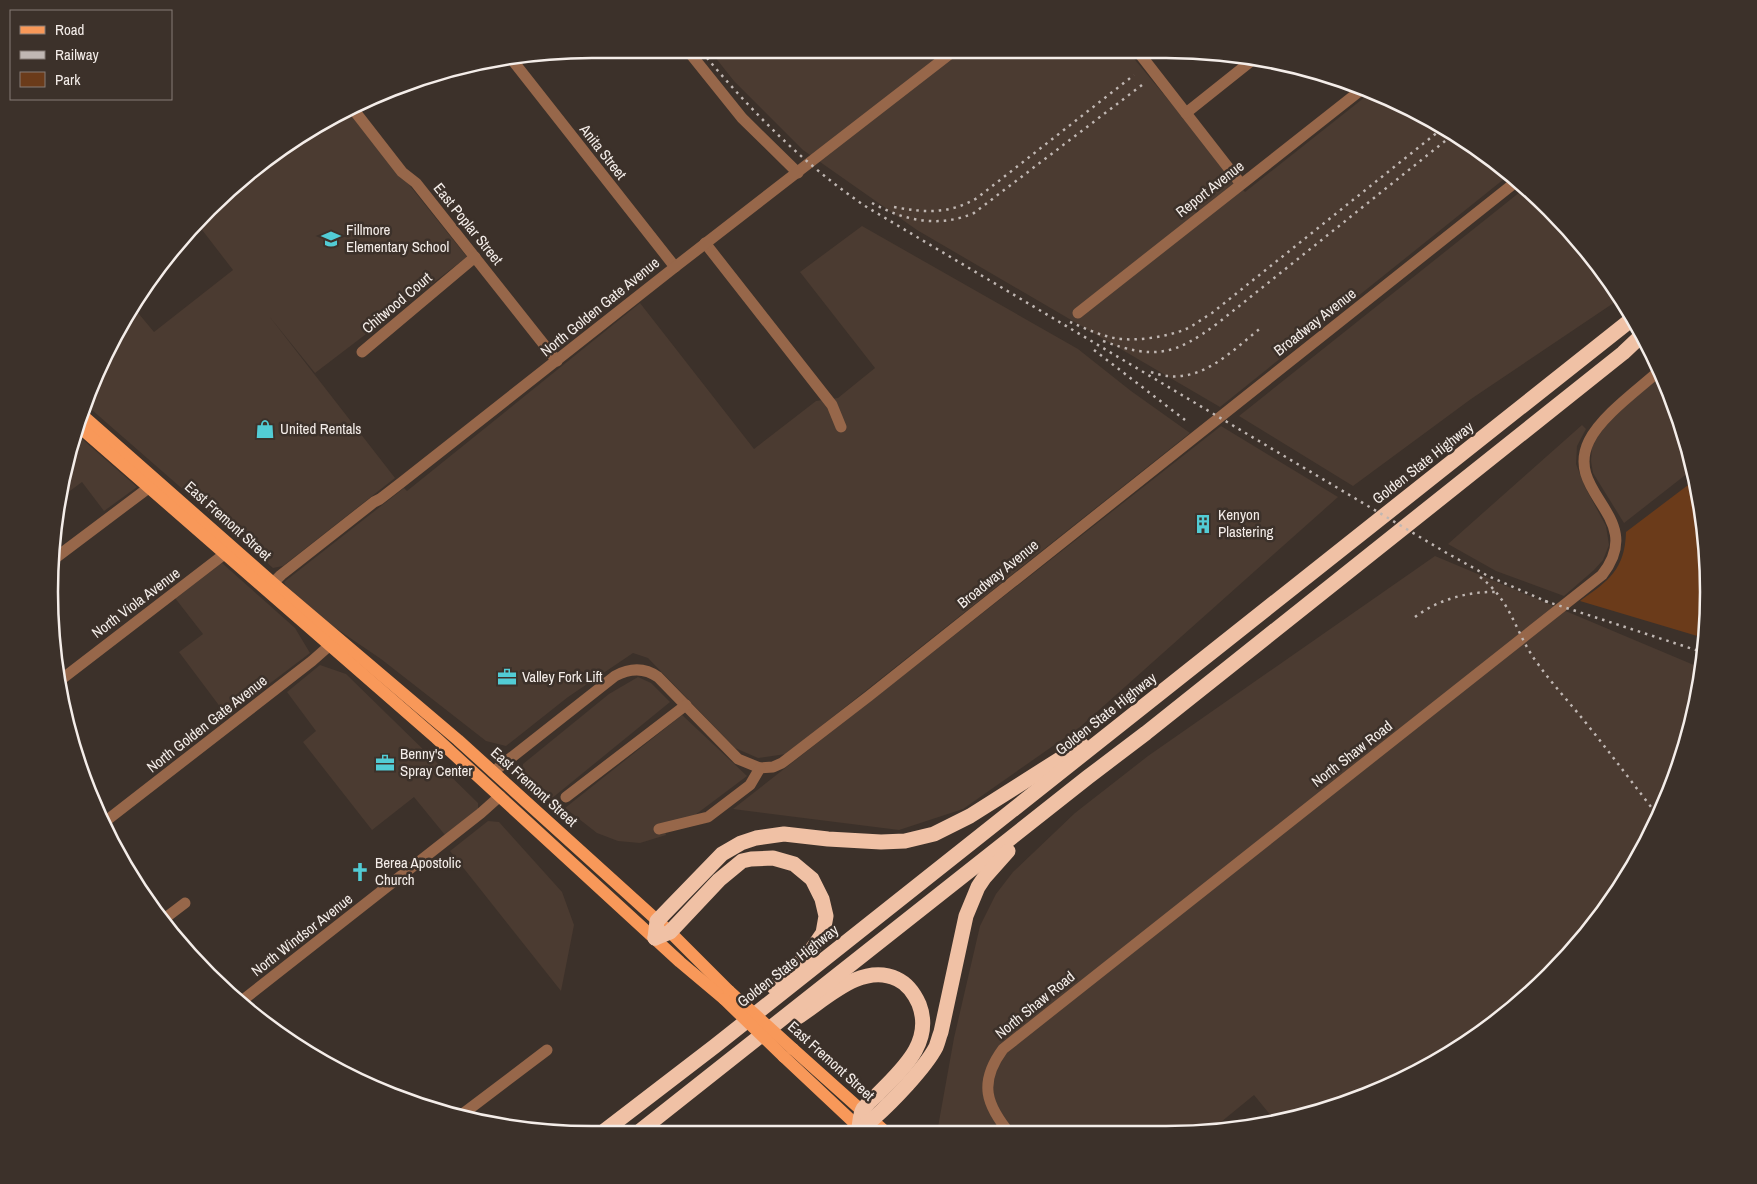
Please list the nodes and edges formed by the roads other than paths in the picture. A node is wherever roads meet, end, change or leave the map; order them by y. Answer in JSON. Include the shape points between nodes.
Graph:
{"nodes":[{"id":1,"x":694,"y":58,"type":"edge"},
{"id":2,"x":945,"y":58,"type":"edge"},
{"id":3,"x":1143,"y":58,"type":"edge"},
{"id":4,"x":515,"y":63,"type":"edge"},
{"id":5,"x":1247,"y":64,"type":"edge"},
{"id":6,"x":1354,"y":92,"type":"edge"},
{"id":7,"x":1186,"y":112,"type":"junction"},
{"id":8,"x":356,"y":113,"type":"edge"},
{"id":9,"x":798,"y":173,"type":"junction"},
{"id":10,"x":1241,"y":184,"type":"junction"},
{"id":11,"x":1511,"y":185,"type":"edge"},
{"id":12,"x":705,"y":244,"type":"junction"},
{"id":13,"x":475,"y":257,"type":"junction"},
{"id":14,"x":675,"y":267,"type":"junction"},
{"id":15,"x":1078,"y":313,"type":"dead end"},
{"id":16,"x":1626,"y":322,"type":"edge"},
{"id":17,"x":1636,"y":341,"type":"edge"},
{"id":18,"x":362,"y":352,"type":"dead end"},
{"id":19,"x":557,"y":361,"type":"junction"},
{"id":20,"x":1654,"y":376,"type":"edge"},
{"id":21,"x":86,"y":419,"type":"edge"},
{"id":22,"x":841,"y":427,"type":"dead end"},
{"id":23,"x":83,"y":430,"type":"edge"},
{"id":24,"x":154,"y":484,"type":"junction"},
{"id":25,"x":229,"y":551,"type":"junction"},
{"id":26,"x":59,"y":555,"type":"edge"},
{"id":27,"x":270,"y":587,"type":"junction"},
{"id":28,"x":330,"y":646,"type":"junction"},
{"id":29,"x":65,"y":677,"type":"edge"},
{"id":30,"x":686,"y":705,"type":"junction"},
{"id":31,"x":1137,"y":712,"type":"junction"},
{"id":32,"x":760,"y":768,"type":"junction"},
{"id":33,"x":493,"y":772,"type":"junction"},
{"id":34,"x":1088,"y":776,"type":"junction"},
{"id":35,"x":509,"y":786,"type":"junction"},
{"id":36,"x":500,"y":796,"type":"junction"},
{"id":37,"x":566,"y":797,"type":"dead end"},
{"id":38,"x":109,"y":819,"type":"edge"},
{"id":39,"x":659,"y":829,"type":"dead end"},
{"id":40,"x":185,"y":903,"type":"dead end"},
{"id":41,"x":168,"y":916,"type":"edge"},
{"id":42,"x":657,"y":921,"type":"junction"},
{"id":43,"x":670,"y":932,"type":"junction"},
{"id":44,"x":655,"y":938,"type":"junction"},
{"id":45,"x":727,"y":995,"type":"junction"},
{"id":46,"x":245,"y":998,"type":"edge"},
{"id":47,"x":768,"y":1030,"type":"junction"},
{"id":48,"x":715,"y":1046,"type":"junction"},
{"id":49,"x":547,"y":1050,"type":"dead end"},
{"id":50,"x":789,"y":1053,"type":"junction"},
{"id":51,"x":467,"y":1111,"type":"edge"},
{"id":52,"x":867,"y":1115,"type":"junction"},
{"id":53,"x":611,"y":1126,"type":"edge"},
{"id":54,"x":646,"y":1126,"type":"edge"},
{"id":55,"x":854,"y":1126,"type":"edge"},
{"id":56,"x":863,"y":1126,"type":"edge"},
{"id":57,"x":879,"y":1126,"type":"edge"},
{"id":58,"x":1004,"y":1126,"type":"edge"}],
"edges":[{"from":1,"to":9,"type":"street","via":[[742,118]]},
{"from":2,"to":9,"type":"street","name":"North Golden Gate Avenue"},
{"from":3,"to":7,"type":"street"},
{"from":4,"to":14,"type":"street","name":"Anita Street"},
{"from":5,"to":7,"type":"street"},
{"from":6,"to":10,"type":"street","name":"Report Avenue"},
{"from":7,"to":10,"type":"street"},
{"from":8,"to":13,"type":"street","name":"East Poplar Street"},
{"from":9,"to":12,"type":"street","name":"North Golden Gate Avenue"},
{"from":10,"to":15,"type":"street","name":"Report Avenue"},
{"from":11,"to":32,"type":"street","name":"Broadway Avenue","via":[[792,756],[773,766]]},
{"from":12,"to":14,"type":"street","name":"North Golden Gate Avenue"},
{"from":12,"to":22,"type":"street","via":[[828,400]]},
{"from":13,"to":18,"type":"street","name":"Chitwood Court"},
{"from":13,"to":19,"type":"street","name":"East Poplar Street"},
{"from":14,"to":19,"type":"street","name":"North Golden Gate Avenue"},
{"from":16,"to":31,"type":"highway","name":"Golden State Highway"},
{"from":17,"to":34,"type":"highway"},
{"from":19,"to":27,"type":"street","name":"North Golden Gate Avenue","via":[[290,568]]},
{"from":20,"to":58,"type":"street","name":"North Shaw Road","via":[[1603,421],[1585,452],[1587,480],[1612,521],[1616,535],[1614,554],[1602,575],[1003,1049],[990,1074],[989,1097],[994,1112]]},
{"from":21,"to":24,"type":"main road","name":"East Fremont Street"},
{"from":23,"to":24,"type":"main road","name":"East Fremont Street"},
{"from":24,"to":25,"type":"main road","name":"East Fremont Street"},
{"from":24,"to":26,"type":"street"},
{"from":25,"to":27,"type":"main road","name":"East Fremont Street"},
{"from":25,"to":29,"type":"street","name":"North Viola Avenue"},
{"from":27,"to":28,"type":"main road","name":"East Fremont Street"},
{"from":27,"to":33,"type":"main road","name":"East Fremont Street","via":[[422,708]]},
{"from":28,"to":36,"type":"main road","name":"East Fremont Street"},
{"from":28,"to":38,"type":"street","name":"North Golden Gate Avenue"},
{"from":30,"to":32,"type":"street","via":[[732,754],[748,765]]},
{"from":30,"to":33,"type":"street","via":[[653,673],[626,671],[615,676]]},
{"from":30,"to":37,"type":"street"},
{"from":31,"to":42,"type":"highway","via":[[970,816],[934,834],[905,842],[784,834],[741,843],[722,854]]},
{"from":31,"to":48,"type":"highway","name":"Golden State Highway"},
{"from":32,"to":39,"type":"street","via":[[750,784],[708,817]]},
{"from":33,"to":35,"type":"main road","name":"East Fremont Street"},
{"from":34,"to":47,"type":"highway"},
{"from":34,"to":52,"type":"highway","via":[[1003,856],[981,882],[966,916],[936,1047],[914,1076]]},
{"from":35,"to":36,"type":"main road"},
{"from":35,"to":42,"type":"main road","name":"East Fremont Street"},
{"from":36,"to":44,"type":"main road","name":"East Fremont Street"},
{"from":36,"to":46,"type":"street","name":"North Windsor Avenue"},
{"from":40,"to":41,"type":"street"},
{"from":42,"to":43,"type":"main road","name":"East Fremont Street"},
{"from":42,"to":44,"type":"highway"},
{"from":43,"to":44,"type":"highway"},
{"from":43,"to":45,"type":"main road","name":"East Fremont Street"},
{"from":43,"to":48,"type":"highway","via":[[730,870],[751,859],[773,858],[794,864],[812,879],[822,899],[826,916],[818,943],[786,977],[729,1025]]},
{"from":44,"to":45,"type":"main road","name":"East Fremont Street"},
{"from":45,"to":50,"type":"main road","name":"East Fremont Street","bridge":true},
{"from":47,"to":52,"type":"highway","via":[[783,1028],[847,984],[869,974],[895,978],[907,984],[922,1011],[921,1039],[916,1051]]},
{"from":47,"to":54,"type":"highway"},
{"from":48,"to":53,"type":"highway","name":"Golden State Highway"},
{"from":49,"to":51,"type":"street"},
{"from":50,"to":52,"type":"main road","name":"East Fremont Street"},
{"from":50,"to":55,"type":"main road","name":"East Fremont Street"},
{"from":52,"to":56,"type":"highway"},
{"from":52,"to":57,"type":"main road","name":"East Fremont Street"}]}
